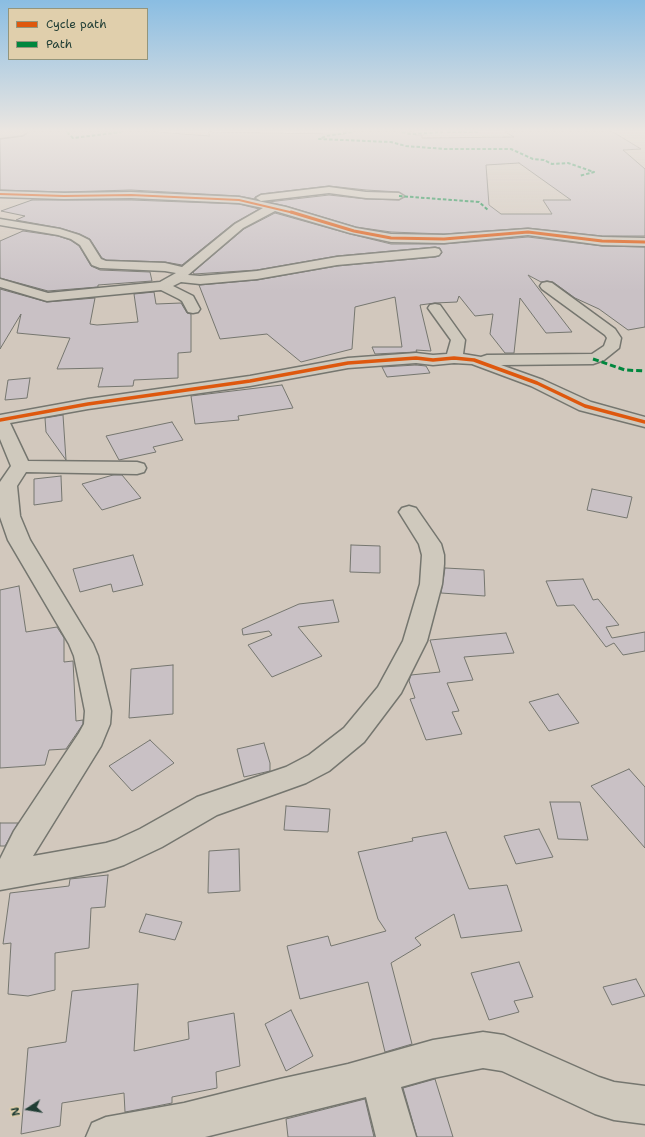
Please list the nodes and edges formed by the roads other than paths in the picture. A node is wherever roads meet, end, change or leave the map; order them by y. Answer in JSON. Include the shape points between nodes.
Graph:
{"nodes":[{"id":1,"x":0,"y":194,"type":"edge"},
{"id":2,"x":399,"y":196,"type":"dead end"},
{"id":3,"x":239,"y":200,"type":"junction"},
{"id":4,"x":274,"y":207,"type":"junction"},
{"id":5,"x":0,"y":222,"type":"edge"},
{"id":6,"x":456,"y":238,"type":"junction"},
{"id":7,"x":645,"y":242,"type":"edge"},
{"id":8,"x":182,"y":275,"type":"junction"},
{"id":9,"x":0,"y":283,"type":"edge"},
{"id":10,"x":163,"y":286,"type":"junction"},
{"id":11,"x":547,"y":286,"type":"dead end"},
{"id":12,"x":435,"y":308,"type":"dead end"},
{"id":13,"x":194,"y":309,"type":"dead end"},
{"id":14,"x":454,"y":358,"type":"junction"},
{"id":15,"x":474,"y":360,"type":"junction"},
{"id":16,"x":0,"y":420,"type":"edge"},
{"id":17,"x":645,"y":422,"type":"edge"},
{"id":18,"x":20,"y":466,"type":"junction"},
{"id":19,"x":137,"y":468,"type":"dead end"},
{"id":20,"x":409,"y":512,"type":"dead end"},
{"id":21,"x":4,"y":875,"type":"edge"},
{"id":22,"x":379,"y":1075,"type":"junction"},
{"id":23,"x":645,"y":1105,"type":"edge"},
{"id":24,"x":106,"y":1137,"type":"edge"},
{"id":25,"x":396,"y":1137,"type":"edge"}],
"edges":[{"from":1,"to":3,"type":"street","via":[[131,194]]},
{"from":2,"to":3,"type":"street","via":[[329,190]]},
{"from":3,"to":4,"type":"street"},
{"from":4,"to":6,"type":"street","via":[[361,233],[404,239]]},
{"from":4,"to":8,"type":"street","via":[[240,226]]},
{"from":5,"to":8,"type":"street","via":[[75,237],[85,243],[96,262],[104,265],[156,267]]},
{"from":6,"to":7,"type":"street","via":[[528,232],[602,241]]},
{"from":6,"to":8,"type":"street","via":[[449,246],[434,252],[337,261],[257,275],[200,280]]},
{"from":8,"to":10,"type":"street"},
{"from":9,"to":10,"type":"street","via":[[47,297]]},
{"from":10,"to":13,"type":"street","via":[[184,296]]},
{"from":11,"to":15,"type":"street","via":[[610,332],[614,338],[612,348],[593,358]]},
{"from":12,"to":14,"type":"street","via":[[458,340]]},
{"from":14,"to":15,"type":"street"},
{"from":14,"to":16,"type":"street","via":[[409,358],[348,363]]},
{"from":15,"to":17,"type":"street","via":[[537,383],[585,406]]},
{"from":16,"to":18,"type":"street"},
{"from":18,"to":19,"type":"street"},
{"from":18,"to":21,"type":"street","via":[[7,486],[10,516],[19,540],[81,644],[98,711],[97,724],[91,738]]},
{"from":20,"to":21,"type":"street","via":[[430,544],[433,555],[431,584],[414,641],[388,693],[354,735],[319,763],[296,775],[207,806],[124,851],[106,857]]},
{"from":22,"to":23,"type":"street","via":[[433,1059],[483,1050],[504,1053],[614,1101]]},
{"from":22,"to":24,"type":"street","via":[[184,1123]]},
{"from":22,"to":25,"type":"street"}]}
